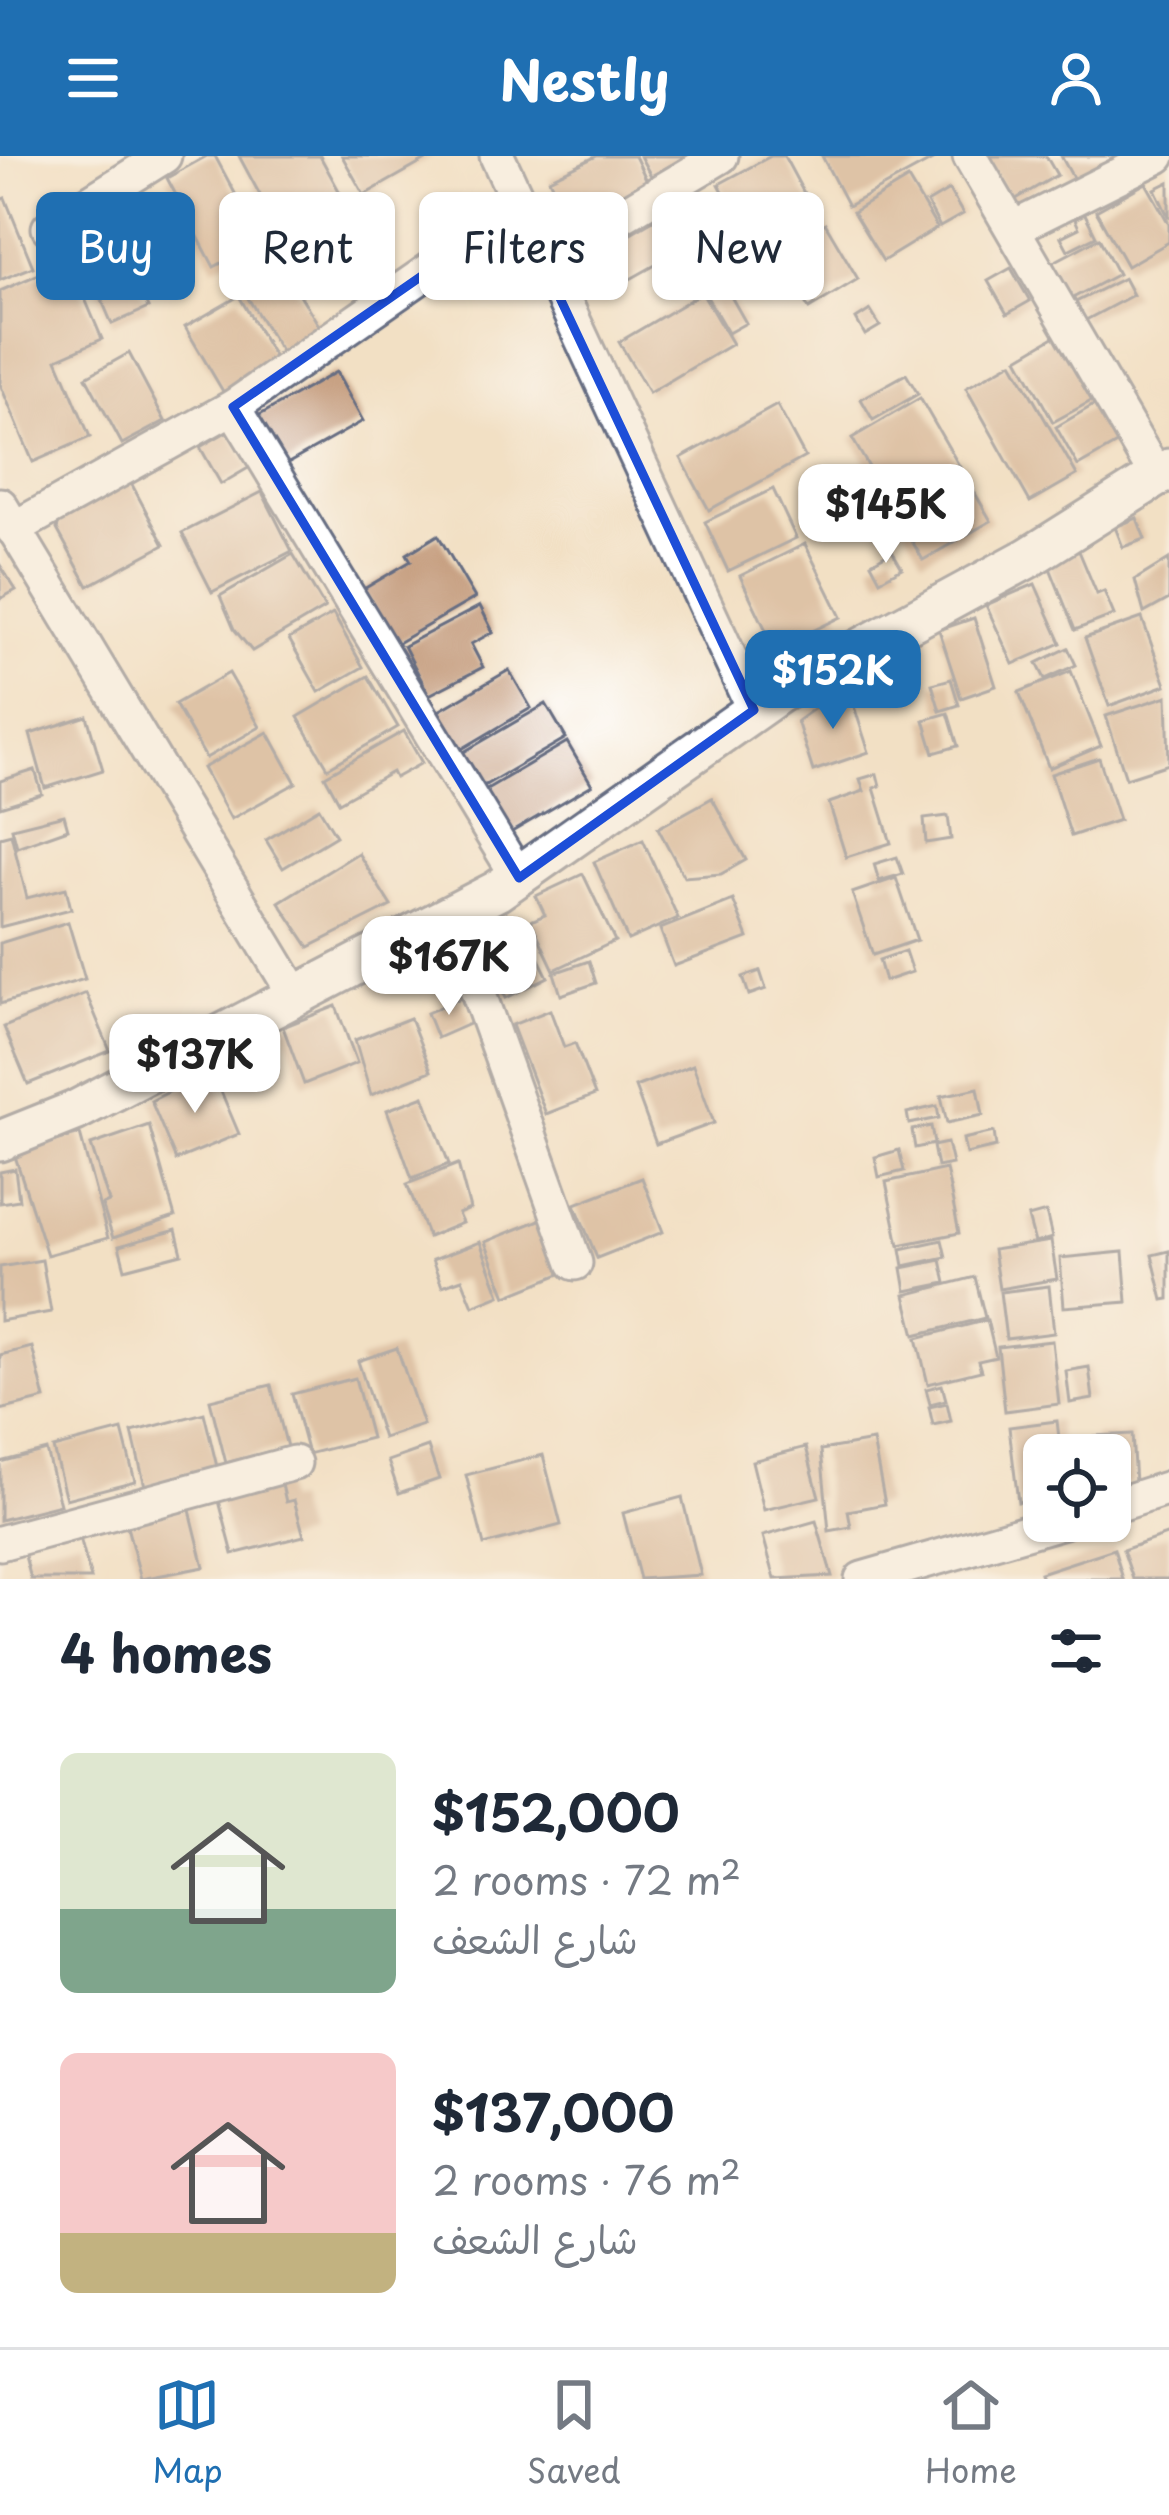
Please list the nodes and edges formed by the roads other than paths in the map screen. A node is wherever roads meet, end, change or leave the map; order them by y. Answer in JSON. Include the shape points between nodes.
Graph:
{"nodes":[{"id":1,"x":164,"y":156,"type":"edge"},
{"id":2,"x":497,"y":156,"type":"edge"},
{"id":3,"x":721,"y":156,"type":"edge"},
{"id":4,"x":970,"y":156,"type":"edge"},
{"id":5,"x":1158,"y":156,"type":"edge"},
{"id":6,"x":106,"y":192,"type":"edge"},
{"id":7,"x":511,"y":192,"type":"edge"},
{"id":8,"x":628,"y":211,"type":"edge"},
{"id":9,"x":1016,"y":227,"type":"junction"},
{"id":10,"x":419,"y":277,"type":"edge"},
{"id":11,"x":561,"y":300,"type":"edge"},
{"id":12,"x":233,"y":406,"type":"junction"},
{"id":13,"x":1163,"y":473,"type":"edge"},
{"id":14,"x":6,"y":517,"type":"edge"},
{"id":15,"x":754,"y":710,"type":"junction"},
{"id":16,"x":519,"y":878,"type":"junction"},
{"id":17,"x":451,"y":916,"type":"junction"},
{"id":18,"x":296,"y":996,"type":"junction"},
{"id":19,"x":0,"y":1141,"type":"edge"},
{"id":20,"x":575,"y":1263,"type":"dead end"},
{"id":21,"x":294,"y":1463,"type":"dead end"},
{"id":22,"x":1169,"y":1488,"type":"edge"},
{"id":23,"x":1131,"y":1500,"type":"edge"},
{"id":24,"x":1023,"y":1533,"type":"edge"},
{"id":25,"x":0,"y":1543,"type":"edge"},
{"id":26,"x":862,"y":1579,"type":"edge"}],
"edges":[{"from":1,"to":6,"type":"street"},
{"from":2,"to":7,"type":"street"},
{"from":3,"to":8,"type":"street"},
{"from":4,"to":9,"type":"street"},
{"from":5,"to":9,"type":"street"},
{"from":9,"to":13,"type":"street"},
{"from":10,"to":12,"type":"street"},
{"from":11,"to":15,"type":"street"},
{"from":12,"to":14,"type":"street"},
{"from":12,"to":16,"type":"street"},
{"from":13,"to":15,"type":"street"},
{"from":14,"to":18,"type":"street"},
{"from":15,"to":16,"type":"street"},
{"from":16,"to":17,"type":"street"},
{"from":17,"to":18,"type":"street"},
{"from":17,"to":20,"type":"street"},
{"from":18,"to":19,"type":"street","via":[[74,1112]]},
{"from":21,"to":25,"type":"street"},
{"from":22,"to":23,"type":"street"},
{"from":24,"to":26,"type":"street"}]}
